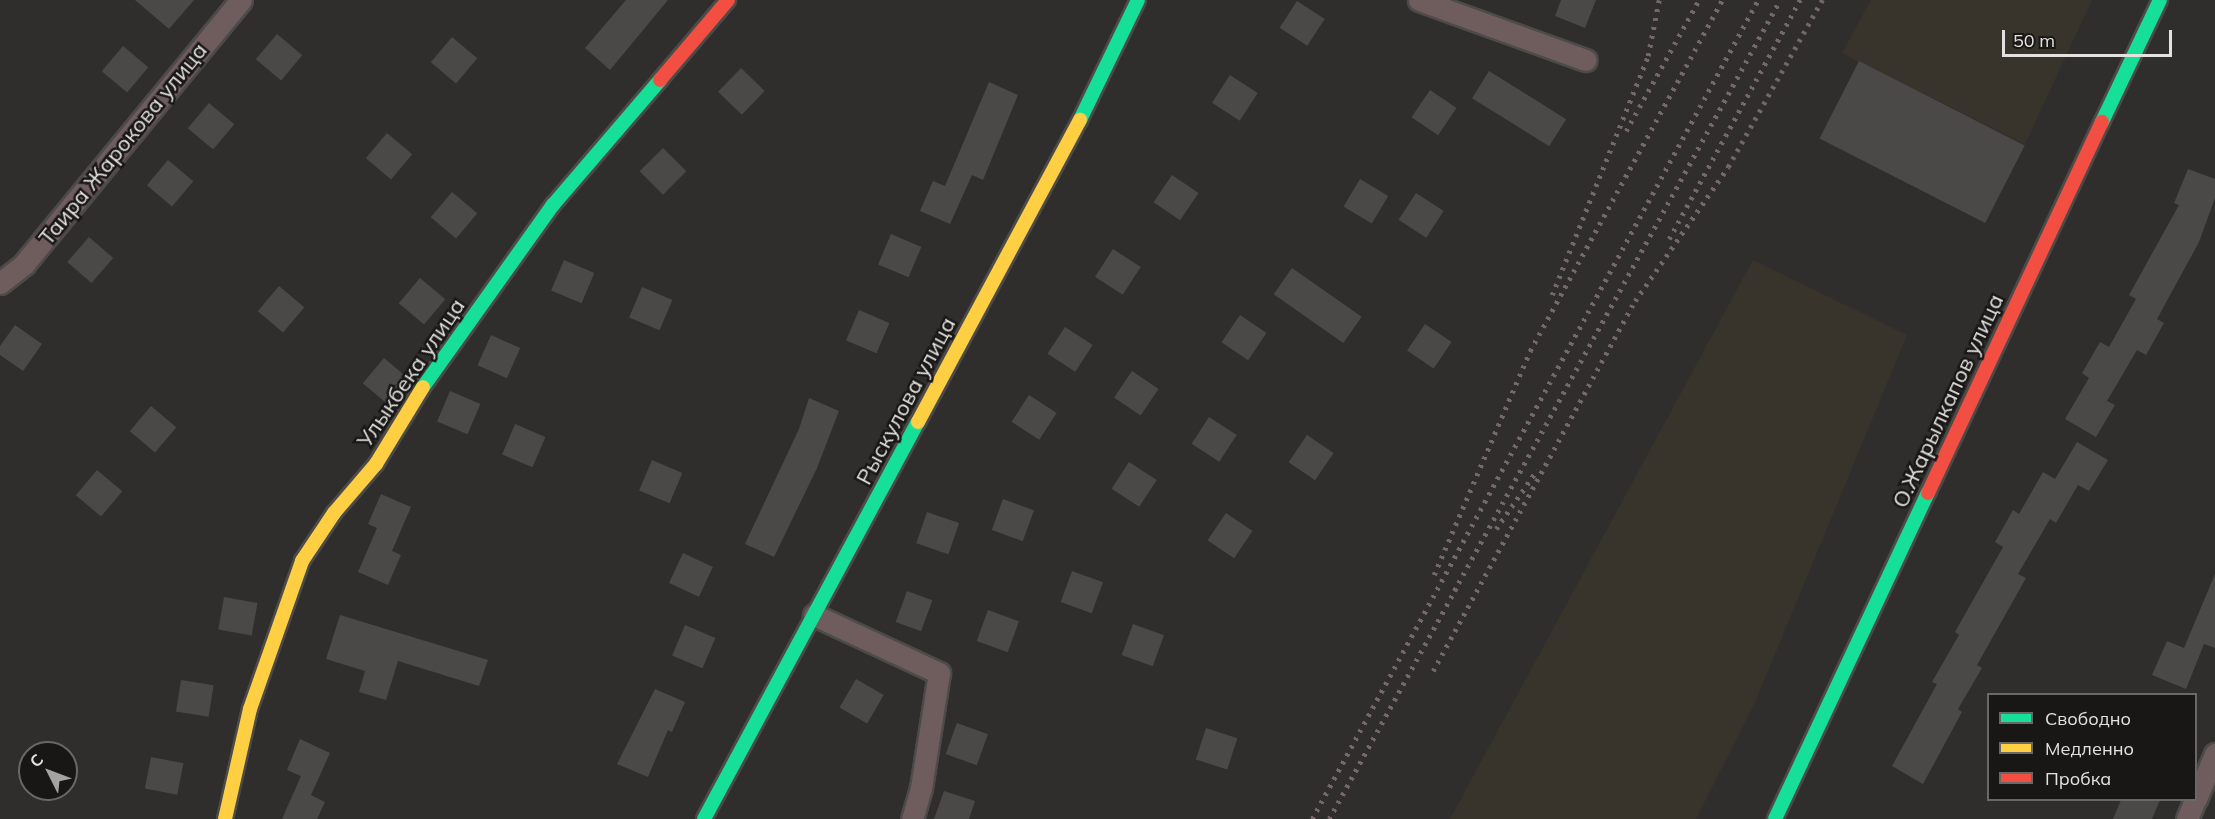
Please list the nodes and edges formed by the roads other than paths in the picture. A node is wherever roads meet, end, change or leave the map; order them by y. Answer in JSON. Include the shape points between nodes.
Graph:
{"nodes":[{"id":1,"x":241,"y":0,"type":"edge"},
{"id":2,"x":728,"y":0,"type":"edge"},
{"id":3,"x":1138,"y":0,"type":"edge"},
{"id":4,"x":1419,"y":0,"type":"edge"},
{"id":5,"x":2160,"y":0,"type":"edge"},
{"id":6,"x":1586,"y":60,"type":"dead end"},
{"id":7,"x":1,"y":279,"type":"edge"},
{"id":8,"x":814,"y":615,"type":"junction"},
{"id":9,"x":2215,"y":754,"type":"edge"},
{"id":10,"x":2197,"y":794,"type":"edge"},
{"id":11,"x":2194,"y":801,"type":"edge"},
{"id":12,"x":225,"y":819,"type":"edge"},
{"id":13,"x":704,"y":819,"type":"edge"},
{"id":14,"x":912,"y":819,"type":"edge"},
{"id":15,"x":1774,"y":819,"type":"edge"},
{"id":16,"x":2187,"y":819,"type":"edge"}],
"edges":[{"from":1,"to":7,"type":"street","name":"Таира Жарокова улица","via":[[24,264]]},
{"from":2,"to":12,"type":"street","name":"Улыкбека улица","via":[[553,205],[425,384],[376,464],[334,513],[302,561],[250,709]]},
{"from":3,"to":8,"type":"street","name":"Рыскулова улица","via":[[1089,104]]},
{"from":4,"to":6,"type":"street"},
{"from":5,"to":15,"type":"street","name":"О.Жарылкапов улица"},
{"from":8,"to":13,"type":"street","name":"Рыскулова улица"},
{"from":8,"to":14,"type":"street","via":[[939,673],[921,788]]},
{"from":9,"to":10,"type":"street"},
{"from":11,"to":16,"type":"street"}]}
